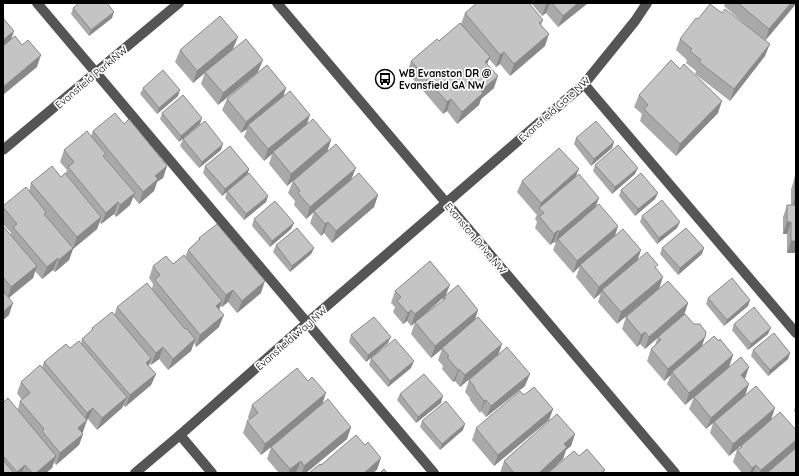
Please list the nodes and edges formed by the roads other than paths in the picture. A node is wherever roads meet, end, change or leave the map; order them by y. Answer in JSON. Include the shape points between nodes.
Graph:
{"nodes":[{"id":1,"x":37,"y":3,"type":"edge"},
{"id":2,"x":179,"y":3,"type":"edge"},
{"id":3,"x":277,"y":3,"type":"edge"},
{"id":4,"x":647,"y":3,"type":"edge"},
{"id":5,"x":96,"y":73,"type":"junction"},
{"id":6,"x":584,"y":84,"type":"junction"},
{"id":7,"x":3,"y":150,"type":"edge"},
{"id":8,"x":447,"y":203,"type":"junction"},
{"id":9,"x":307,"y":323,"type":"junction"},
{"id":10,"x":796,"y":333,"type":"edge"},
{"id":11,"x":180,"y":435,"type":"junction"},
{"id":12,"x":135,"y":473,"type":"edge"},
{"id":13,"x":212,"y":473,"type":"edge"},
{"id":14,"x":434,"y":473,"type":"edge"},
{"id":15,"x":675,"y":473,"type":"edge"}],
"edges":[{"from":1,"to":5,"type":"street"},
{"from":2,"to":5,"type":"street","name":"Evansfield Park NW"},
{"from":3,"to":8,"type":"street","name":"Evanston Drive NW"},
{"from":4,"to":6,"type":"street","name":"Evansfield Gate NW"},
{"from":5,"to":7,"type":"street","name":"Evansfield Park NW"},
{"from":5,"to":9,"type":"street"},
{"from":6,"to":8,"type":"street","name":"Evansfield Gate NW"},
{"from":6,"to":10,"type":"street"},
{"from":8,"to":9,"type":"street","name":"Evansfield Way NW"},
{"from":8,"to":15,"type":"street","name":"Evanston Drive NW"},
{"from":9,"to":11,"type":"street","name":"Evansfield Way NW"},
{"from":9,"to":14,"type":"street"},
{"from":11,"to":12,"type":"street","name":"Evansfield Way NW"},
{"from":11,"to":13,"type":"street"}]}
